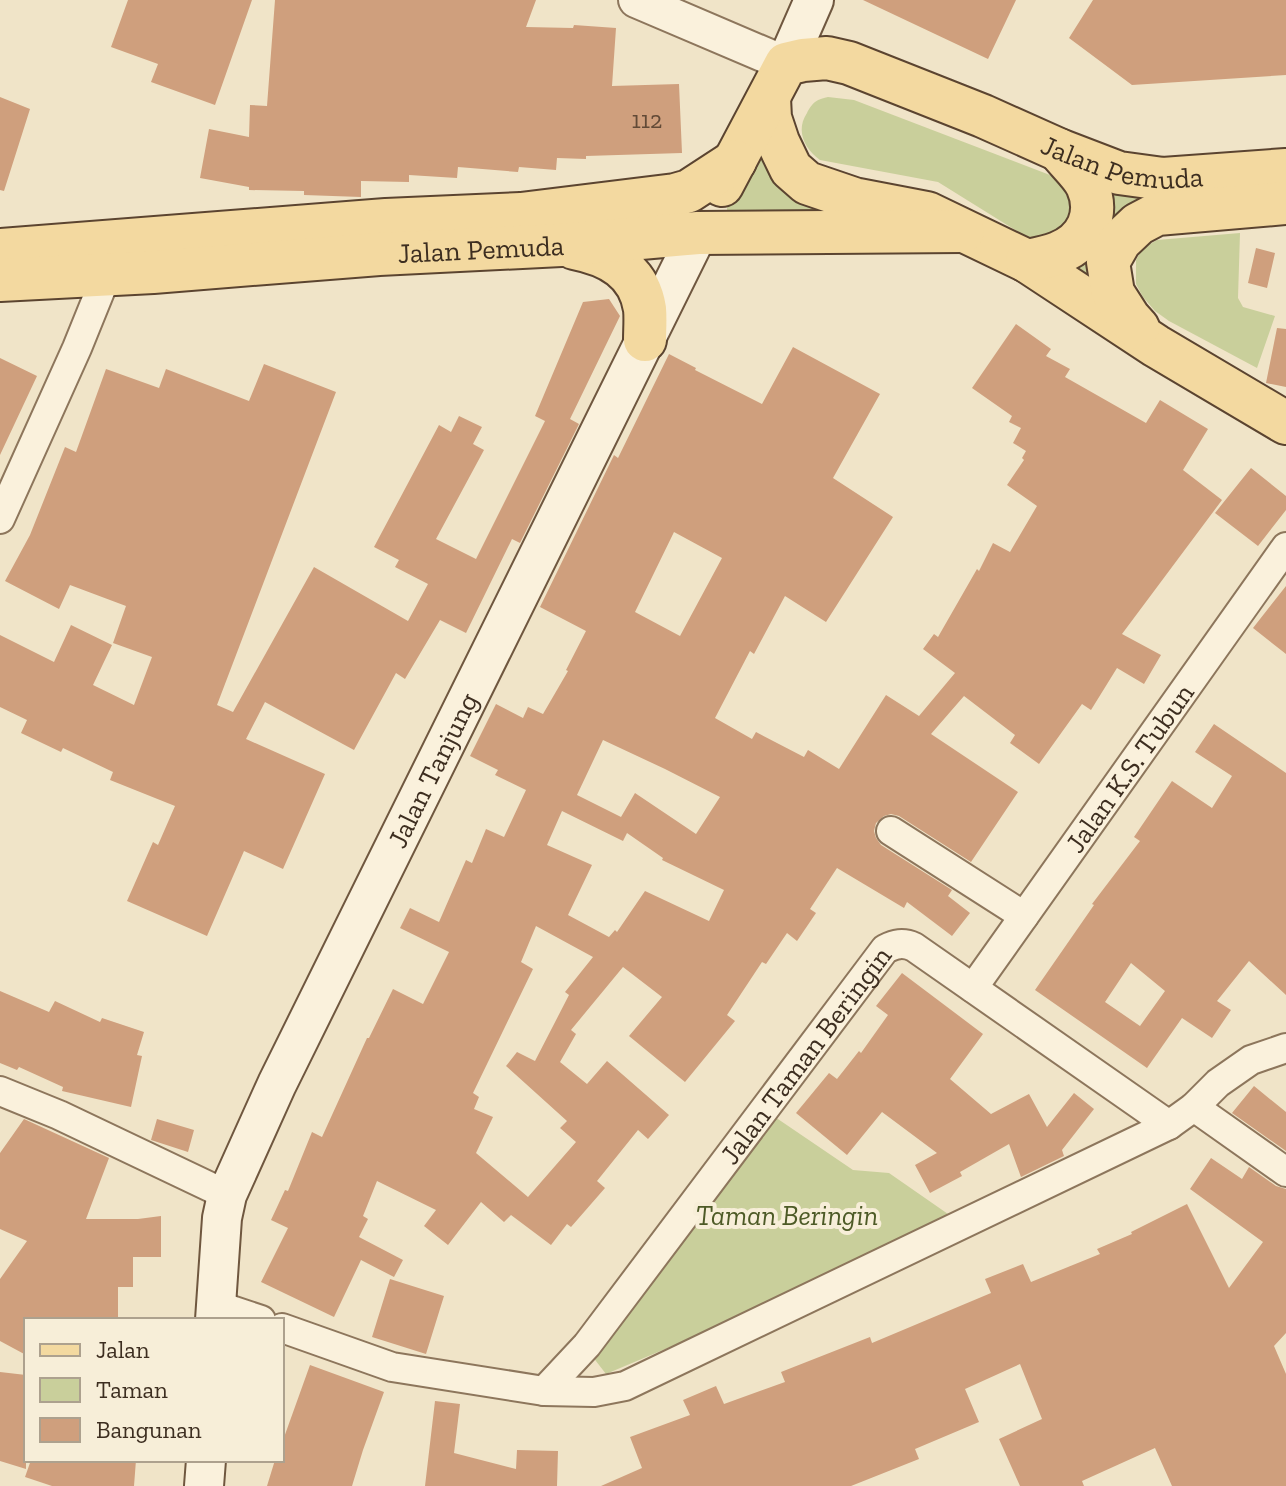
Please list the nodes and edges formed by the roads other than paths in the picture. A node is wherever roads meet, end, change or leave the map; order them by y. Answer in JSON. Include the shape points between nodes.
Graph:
{"nodes":[{"id":1,"x":636,"y":0,"type":"edge"},
{"id":2,"x":814,"y":0,"type":"edge"},
{"id":3,"x":778,"y":81,"type":"junction"},
{"id":4,"x":1059,"y":150,"type":"junction"},
{"id":5,"x":735,"y":161,"type":"junction"},
{"id":6,"x":1286,"y":170,"type":"edge"},
{"id":7,"x":1286,"y":203,"type":"edge"},
{"id":8,"x":963,"y":231,"type":"junction"},
{"id":9,"x":698,"y":233,"type":"junction"},
{"id":10,"x":561,"y":245,"type":"junction"},
{"id":11,"x":0,"y":250,"type":"edge"},
{"id":12,"x":110,"y":258,"type":"junction"},
{"id":13,"x":1027,"y":261,"type":"junction"},
{"id":14,"x":0,"y":280,"type":"edge"},
{"id":15,"x":645,"y":340,"type":"junction"},
{"id":16,"x":1156,"y":346,"type":"junction"},
{"id":17,"x":1286,"y":423,"type":"edge"},
{"id":18,"x":0,"y":519,"type":"edge"},
{"id":19,"x":1286,"y":547,"type":"edge"},
{"id":20,"x":891,"y":831,"type":"dead end"},
{"id":21,"x":1024,"y":916,"type":"junction"},
{"id":22,"x":973,"y":988,"type":"junction"},
{"id":23,"x":1286,"y":1048,"type":"edge"},
{"id":24,"x":0,"y":1091,"type":"edge"},
{"id":25,"x":1194,"y":1107,"type":"junction"},
{"id":26,"x":1169,"y":1125,"type":"junction"},
{"id":27,"x":1286,"y":1172,"type":"edge"},
{"id":28,"x":227,"y":1195,"type":"junction"},
{"id":29,"x":215,"y":1312,"type":"edge"},
{"id":30,"x":250,"y":1318,"type":"edge"},
{"id":31,"x":284,"y":1329,"type":"edge"},
{"id":32,"x":544,"y":1391,"type":"junction"},
{"id":33,"x":206,"y":1462,"type":"edge"},
{"id":34,"x":204,"y":1486,"type":"edge"}],
"edges":[{"from":1,"to":3,"type":"street"},
{"from":2,"to":3,"type":"main road"},
{"from":3,"to":4,"type":"main road","name":"Jalan Pemuda","via":[[803,60],[849,63]]},
{"from":3,"to":5,"type":"main road"},
{"from":3,"to":8,"type":"main road","name":"Jalan Pemuda","via":[[770,118],[791,169],[807,183],[854,199],[927,213]]},
{"from":4,"to":6,"type":"main road","name":"Jalan Pemuda","via":[[1119,173],[1163,179]]},
{"from":4,"to":13,"type":"main road","via":[[1086,185],[1093,211],[1075,242]]},
{"from":5,"to":9,"type":"main road"},
{"from":5,"to":12,"type":"main road","name":"Jalan Pemuda","via":[[689,191],[650,199],[521,214],[386,220]]},
{"from":7,"to":16,"type":"main road","via":[[1157,214],[1120,241],[1108,262],[1113,293]]},
{"from":8,"to":9,"type":"main road","name":"Jalan Pemuda"},
{"from":8,"to":13,"type":"main road","name":"Jalan Pemuda"},
{"from":9,"to":10,"type":"main road","name":"Jalan Pemuda"},
{"from":9,"to":15,"type":"main road","name":"Jalan Tanjung"},
{"from":10,"to":12,"type":"main road","name":"Jalan Pemuda"},
{"from":10,"to":15,"type":"main road","via":[[591,251],[629,272],[646,311]]},
{"from":11,"to":12,"type":"main road","name":"Jalan Pemuda"},
{"from":12,"to":14,"type":"main road","name":"Jalan Pemuda"},
{"from":12,"to":18,"type":"street","via":[[77,348]]},
{"from":13,"to":16,"type":"main road","name":"Jalan Pemuda"},
{"from":15,"to":28,"type":"main road","name":"Jalan Tanjung","via":[[284,1069]]},
{"from":16,"to":17,"type":"main road"},
{"from":19,"to":21,"type":"street","name":"Jalan K.S. Tubun"},
{"from":20,"to":21,"type":"street"},
{"from":21,"to":22,"type":"street","name":"Jalan K.S. Tubun"},
{"from":22,"to":26,"type":"street","name":"Jalan Taman Beringin"},
{"from":22,"to":32,"type":"street","name":"Jalan Taman Beringin","via":[[907,944],[885,949],[587,1345]]},
{"from":23,"to":25,"type":"street","via":[[1251,1060]]},
{"from":24,"to":28,"type":"street"},
{"from":25,"to":26,"type":"street"},
{"from":25,"to":27,"type":"street"},
{"from":26,"to":32,"type":"street","via":[[625,1386],[594,1392]]},
{"from":28,"to":29,"type":"main road","name":"Jalan Tanjung"},
{"from":29,"to":30,"type":"street"},
{"from":31,"to":32,"type":"street","via":[[392,1367]]},
{"from":33,"to":34,"type":"main road"}]}
